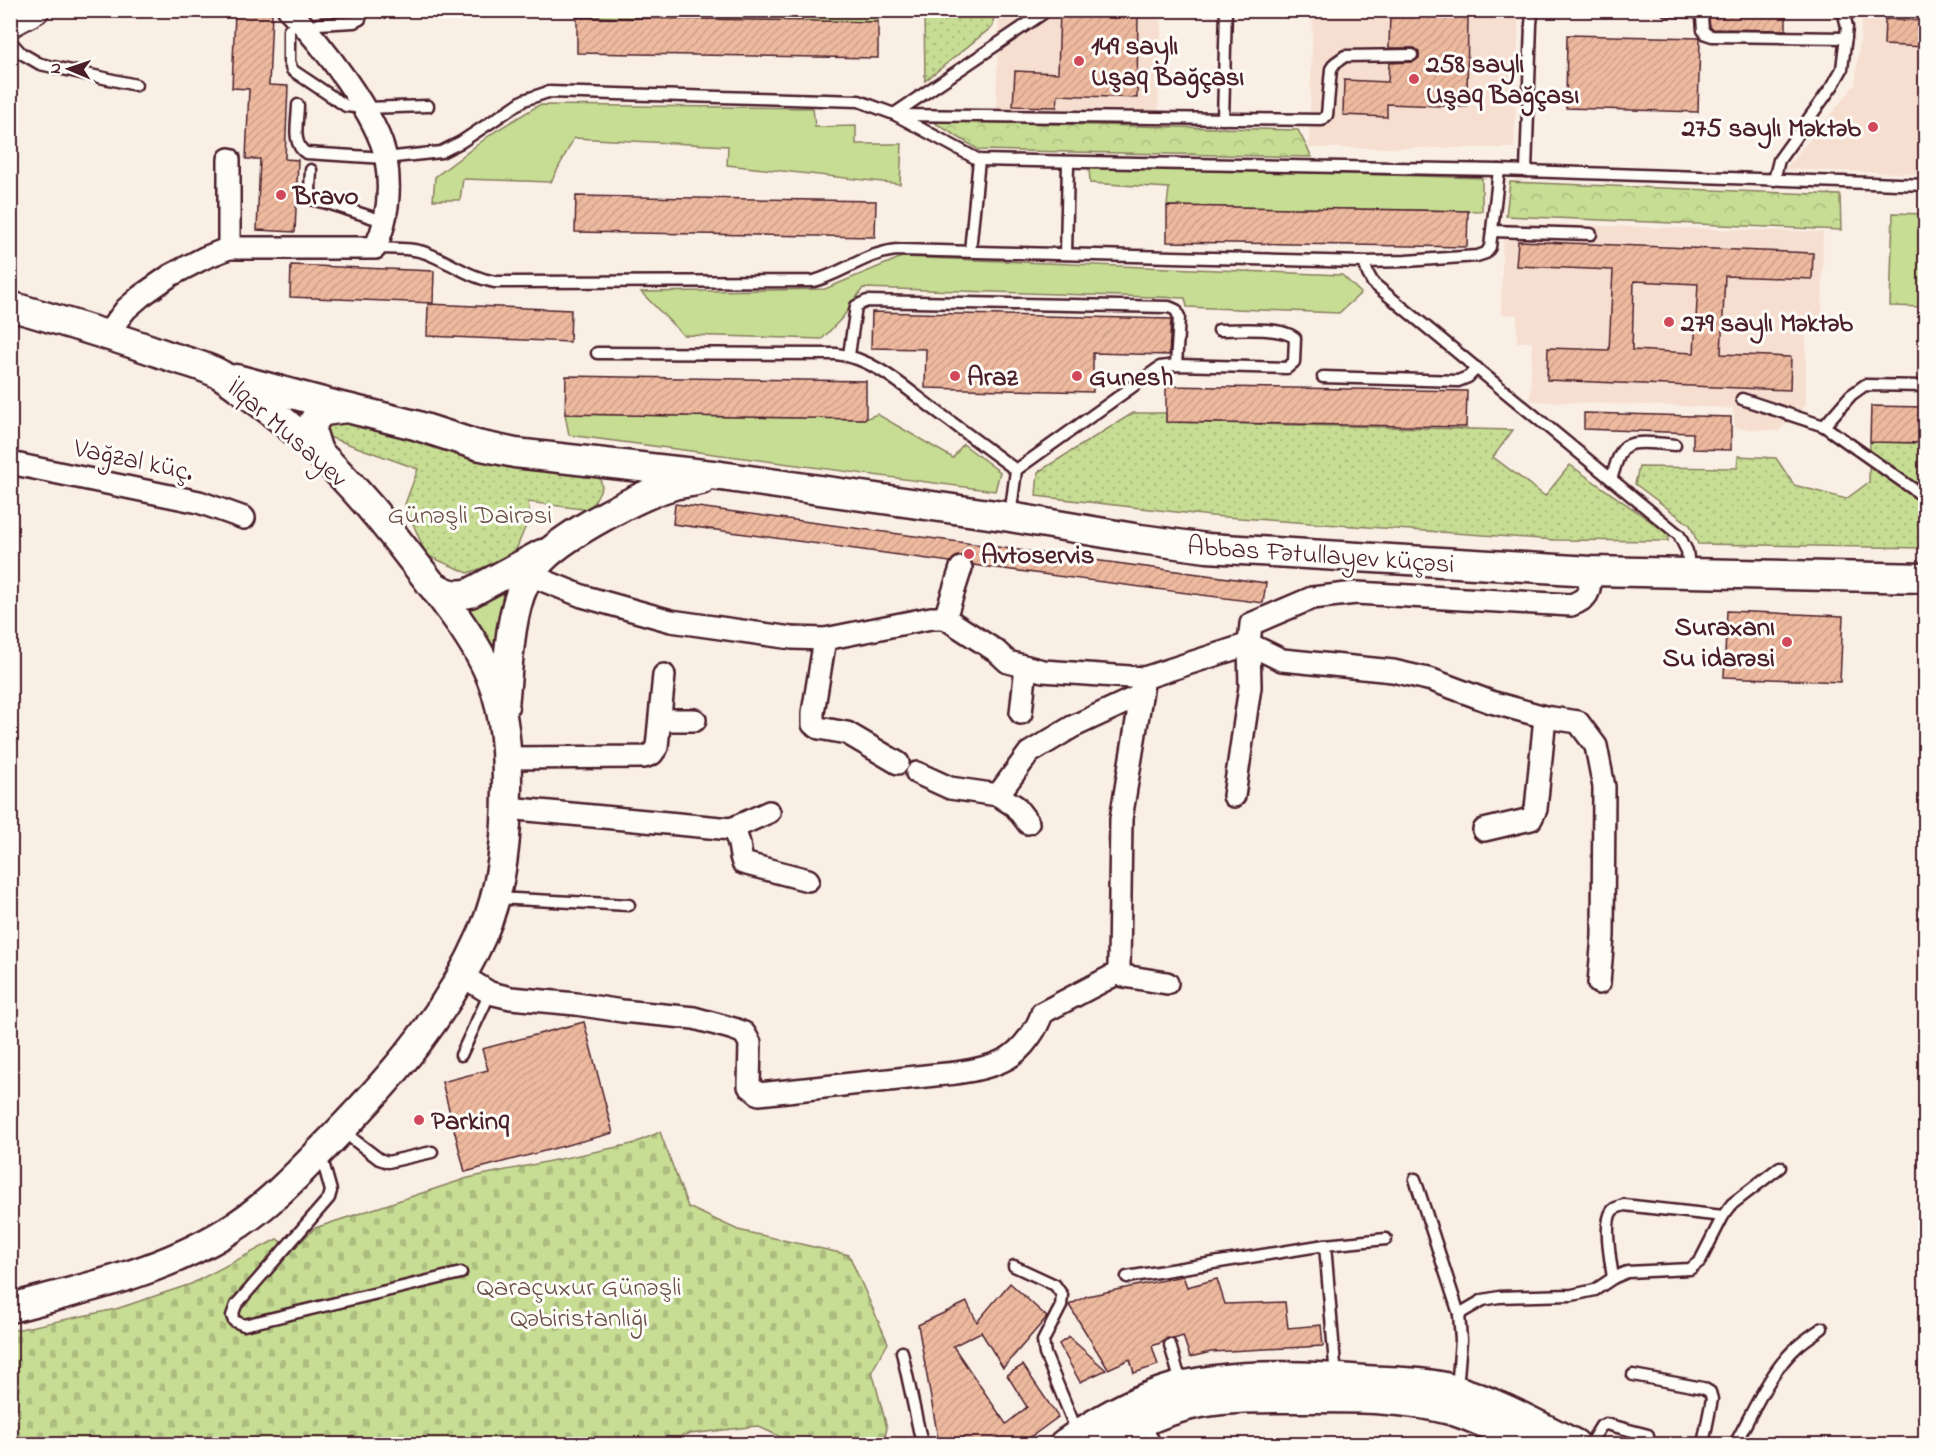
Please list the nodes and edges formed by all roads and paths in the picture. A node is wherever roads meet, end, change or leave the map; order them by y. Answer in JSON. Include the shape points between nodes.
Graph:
{"nodes":[{"id":1,"x":36,"y":10,"type":"edge"},
{"id":2,"x":362,"y":10,"type":"edge"},
{"id":3,"x":1226,"y":10,"type":"edge"},
{"id":4,"x":1535,"y":10,"type":"edge"},
{"id":5,"x":1666,"y":10,"type":"edge"},
{"id":6,"x":1859,"y":10,"type":"edge"},
{"id":7,"x":1844,"y":11,"type":"edge"},
{"id":8,"x":1042,"y":14,"type":"dead end"},
{"id":9,"x":295,"y":23,"type":"edge"},
{"id":10,"x":10,"y":24,"type":"edge"},
{"id":11,"x":1846,"y":38,"type":"junction"},
{"id":12,"x":10,"y":40,"type":"edge"},
{"id":13,"x":1412,"y":55,"type":"dead end"},
{"id":14,"x":136,"y":85,"type":"dead end"},
{"id":15,"x":298,"y":105,"type":"dead end"},
{"id":16,"x":428,"y":106,"type":"dead end"},
{"id":17,"x":364,"y":108,"type":"junction"},
{"id":18,"x":894,"y":114,"type":"junction"},
{"id":19,"x":1223,"y":119,"type":"junction"},
{"id":20,"x":385,"y":158,"type":"junction"},
{"id":21,"x":229,"y":159,"type":"dead end"},
{"id":22,"x":979,"y":160,"type":"junction"},
{"id":23,"x":1068,"y":163,"type":"junction"},
{"id":24,"x":311,"y":170,"type":"dead end"},
{"id":25,"x":1499,"y":170,"type":"junction"},
{"id":26,"x":1526,"y":171,"type":"junction"},
{"id":27,"x":1774,"y":180,"type":"junction"},
{"id":28,"x":1926,"y":185,"type":"edge"},
{"id":29,"x":386,"y":222,"type":"junction"},
{"id":30,"x":1492,"y":231,"type":"junction"},
{"id":31,"x":1591,"y":234,"type":"dead end"},
{"id":32,"x":229,"y":248,"type":"junction"},
{"id":33,"x":375,"y":248,"type":"junction"},
{"id":34,"x":970,"y":251,"type":"junction"},
{"id":35,"x":1066,"y":254,"type":"junction"},
{"id":36,"x":1365,"y":262,"type":"junction"},
{"id":37,"x":10,"y":306,"type":"edge"},
{"id":38,"x":1219,"y":330,"type":"dead end"},
{"id":39,"x":106,"y":334,"type":"junction"},
{"id":40,"x":597,"y":353,"type":"dead end"},
{"id":41,"x":849,"y":355,"type":"junction"},
{"id":42,"x":1176,"y":365,"type":"junction"},
{"id":43,"x":1477,"y":368,"type":"junction"},
{"id":44,"x":219,"y":374,"type":"junction"},
{"id":45,"x":1323,"y":376,"type":"dead end"},
{"id":46,"x":1926,"y":386,"type":"edge"},
{"id":47,"x":1742,"y":399,"type":"dead end"},
{"id":48,"x":347,"y":408,"type":"junction"},
{"id":49,"x":1824,"y":426,"type":"junction"},
{"id":50,"x":1675,"y":445,"type":"dead end"},
{"id":51,"x":318,"y":452,"type":"junction"},
{"id":52,"x":599,"y":461,"type":"junction"},
{"id":53,"x":10,"y":463,"type":"edge"},
{"id":54,"x":1016,"y":470,"type":"junction"},
{"id":55,"x":721,"y":476,"type":"junction"},
{"id":56,"x":1611,"y":478,"type":"junction"},
{"id":57,"x":1926,"y":498,"type":"edge"},
{"id":58,"x":1010,"y":517,"type":"junction"},
{"id":59,"x":244,"y":518,"type":"dead end"},
{"id":60,"x":603,"y":519,"type":"junction"},
{"id":61,"x":562,"y":543,"type":"junction"},
{"id":62,"x":962,"y":568,"type":"dead end"},
{"id":63,"x":1592,"y":571,"type":"junction"},
{"id":64,"x":1690,"y":573,"type":"junction"},
{"id":65,"x":530,"y":575,"type":"junction"},
{"id":66,"x":1926,"y":578,"type":"edge"},
{"id":67,"x":431,"y":584,"type":"junction"},
{"id":68,"x":945,"y":618,"type":"junction"},
{"id":69,"x":825,"y":639,"type":"junction"},
{"id":70,"x":1249,"y":644,"type":"junction"},
{"id":71,"x":1026,"y":667,"type":"junction"},
{"id":72,"x":664,"y":675,"type":"dead end"},
{"id":73,"x":1143,"y":686,"type":"junction"},
{"id":74,"x":1021,"y":713,"type":"dead end"},
{"id":75,"x":502,"y":717,"type":"junction"},
{"id":76,"x":1545,"y":717,"type":"junction"},
{"id":77,"x":660,"y":720,"type":"junction"},
{"id":78,"x":695,"y":720,"type":"dead end"},
{"id":79,"x":507,"y":758,"type":"junction"},
{"id":80,"x":898,"y":763,"type":"dead end"},
{"id":81,"x":917,"y":772,"type":"dead end"},
{"id":82,"x":998,"y":795,"type":"junction"},
{"id":83,"x":1234,"y":796,"type":"dead end"},
{"id":84,"x":507,"y":808,"type":"junction"},
{"id":85,"x":769,"y":812,"type":"dead end"},
{"id":86,"x":1028,"y":823,"type":"dead end"},
{"id":87,"x":731,"y":829,"type":"junction"},
{"id":88,"x":1484,"y":830,"type":"dead end"},
{"id":89,"x":808,"y":880,"type":"dead end"},
{"id":90,"x":494,"y":898,"type":"junction"},
{"id":91,"x":629,"y":905,"type":"dead end"},
{"id":92,"x":1120,"y":972,"type":"junction"},
{"id":93,"x":461,"y":975,"type":"junction"},
{"id":94,"x":1599,"y":982,"type":"dead end"},
{"id":95,"x":1167,"y":983,"type":"dead end"},
{"id":96,"x":490,"y":993,"type":"junction"},
{"id":97,"x":461,"y":1055,"type":"dead end"},
{"id":98,"x":341,"y":1130,"type":"junction"},
{"id":99,"x":320,"y":1151,"type":"junction"},
{"id":100,"x":432,"y":1152,"type":"dead end"},
{"id":101,"x":1780,"y":1167,"type":"dead end"},
{"id":102,"x":1415,"y":1179,"type":"dead end"},
{"id":103,"x":1723,"y":1216,"type":"junction"},
{"id":104,"x":1386,"y":1239,"type":"dead end"},
{"id":105,"x":1325,"y":1245,"type":"junction"},
{"id":106,"x":1014,"y":1266,"type":"dead end"},
{"id":107,"x":461,"y":1273,"type":"dead end"},
{"id":108,"x":1127,"y":1277,"type":"dead end"},
{"id":109,"x":1613,"y":1278,"type":"junction"},
{"id":110,"x":10,"y":1308,"type":"edge"},
{"id":111,"x":1459,"y":1314,"type":"junction"},
{"id":112,"x":1822,"y":1328,"type":"dead end"},
{"id":113,"x":1170,"y":1345,"type":"dead end"},
{"id":114,"x":902,"y":1352,"type":"dead end"},
{"id":115,"x":1634,"y":1375,"type":"dead end"},
{"id":116,"x":1336,"y":1378,"type":"junction"},
{"id":117,"x":1182,"y":1386,"type":"junction"},
{"id":118,"x":1457,"y":1390,"type":"junction"},
{"id":119,"x":1149,"y":1433,"type":"edge"},
{"id":120,"x":1647,"y":1435,"type":"dead end"},
{"id":121,"x":1081,"y":1441,"type":"edge"},
{"id":122,"x":922,"y":1444,"type":"edge"},
{"id":123,"x":1529,"y":1444,"type":"edge"},
{"id":124,"x":1575,"y":1444,"type":"edge"},
{"id":125,"x":1590,"y":1444,"type":"edge"},
{"id":126,"x":1702,"y":1444,"type":"edge"},
{"id":127,"x":1735,"y":1444,"type":"edge"}],
"edges":[{"from":1,"to":10,"type":"street"},
{"from":2,"to":9,"type":"lane","via":[[360,19],[354,22]]},
{"from":3,"to":19,"type":"lane"},
{"from":4,"to":26,"type":"lane","via":[[1531,24]]},
{"from":5,"to":11,"type":"lane","via":[[1698,12],[1703,30],[1712,36]]},
{"from":6,"to":7,"type":"lane"},
{"from":7,"to":11,"type":"lane"},
{"from":8,"to":18,"type":"lane"},
{"from":9,"to":17,"type":"street"},
{"from":9,"to":17,"type":"lane","via":[[289,61],[292,70],[346,106]]},
{"from":11,"to":27,"type":"lane","via":[[1842,69],[1779,160]]},
{"from":12,"to":14,"type":"lane","via":[[21,53],[40,64]]},
{"from":13,"to":19,"type":"lane","via":[[1345,56],[1335,63],[1331,69],[1327,114],[1322,120]]},
{"from":15,"to":20,"type":"lane","via":[[297,143],[306,153]]},
{"from":16,"to":17,"type":"lane"},
{"from":17,"to":20,"type":"street"},
{"from":18,"to":19,"type":"lane"},
{"from":18,"to":20,"type":"lane","via":[[859,101],[548,92],[524,100],[441,152]]},
{"from":18,"to":22,"type":"lane"},
{"from":20,"to":29,"type":"street"},
{"from":21,"to":32,"type":"street"},
{"from":22,"to":23,"type":"lane"},
{"from":22,"to":34,"type":"lane"},
{"from":23,"to":25,"type":"lane"},
{"from":23,"to":35,"type":"lane"},
{"from":24,"to":29,"type":"lane","via":[[314,200]]},
{"from":25,"to":26,"type":"lane"},
{"from":25,"to":30,"type":"lane"},
{"from":26,"to":27,"type":"lane"},
{"from":27,"to":28,"type":"lane"},
{"from":29,"to":33,"type":"street"},
{"from":30,"to":31,"type":"lane"},
{"from":30,"to":36,"type":"lane","via":[[1490,247],[1477,256]]},
{"from":32,"to":33,"type":"street"},
{"from":32,"to":39,"type":"street","via":[[171,275],[126,309]]},
{"from":33,"to":34,"type":"lane","via":[[429,254],[480,279],[495,282],[814,281],[894,250]]},
{"from":34,"to":35,"type":"lane"},
{"from":35,"to":36,"type":"lane"},
{"from":36,"to":43,"type":"lane","via":[[1373,283]]},
{"from":37,"to":39,"type":"main road","name":"İlqar Musayev"},
{"from":38,"to":42,"type":"lane","via":[[1290,334],[1295,338],[1294,362],[1287,368]]},
{"from":39,"to":44,"type":"main road","name":"İlqar Musayev"},
{"from":40,"to":41,"type":"lane"},
{"from":41,"to":42,"type":"lane","via":[[856,306],[867,301],[1169,307],[1179,316]]},
{"from":41,"to":54,"type":"lane","via":[[888,375]]},
{"from":42,"to":54,"type":"lane","via":[[1150,373]]},
{"from":43,"to":45,"type":"lane","via":[[1468,378],[1458,381]]},
{"from":43,"to":56,"type":"lane"},
{"from":44,"to":48,"type":"main road","name":"Abbas Fətullayev küçəsi"},
{"from":44,"to":51,"type":"main road","name":"İlqar Musayev","via":[[273,412]]},
{"from":46,"to":49,"type":"lane","via":[[1865,385]]},
{"from":47,"to":49,"type":"lane"},
{"from":48,"to":51,"type":"main road","via":[[324,411],[317,416],[312,433]]},
{"from":48,"to":52,"type":"main road","name":"Abbas Fətullayev küçəsi","via":[[515,453]]},
{"from":49,"to":57,"type":"lane"},
{"from":50,"to":56,"type":"lane","via":[[1628,444]]},
{"from":51,"to":67,"type":"main road","name":"İlqar Musayev","via":[[366,503]]},
{"from":52,"to":55,"type":"main road","name":"Abbas Fətullayev küçəsi"},
{"from":52,"to":60,"type":"main road","via":[[616,473],[619,482],[616,500]]},
{"from":53,"to":59,"type":"street","name":"Vağzal küç.","via":[[199,502]]},
{"from":54,"to":58,"type":"lane"},
{"from":55,"to":58,"type":"main road","name":"Abbas Fətullayev küçəsi"},
{"from":55,"to":60,"type":"main road","via":[[641,498]]},
{"from":56,"to":64,"type":"lane","via":[[1679,535],[1687,551]]},
{"from":58,"to":63,"type":"main road","name":"Abbas Fətullayev küçəsi","via":[[1207,548]]},
{"from":60,"to":61,"type":"main road"},
{"from":61,"to":65,"type":"main road"},
{"from":61,"to":67,"type":"main road","via":[[470,593],[452,595]]},
{"from":62,"to":68,"type":"street"},
{"from":63,"to":64,"type":"main road","name":"Abbas Fətullayev küçəsi"},
{"from":63,"to":70,"type":"street","via":[[1589,592],[1582,601],[1571,605],[1356,594],[1312,598],[1251,624]]},
{"from":64,"to":66,"type":"main road","name":"Abbas Fətullayev küçəsi"},
{"from":65,"to":69,"type":"street","via":[[582,596],[671,621]]},
{"from":65,"to":75,"type":"main road","via":[[514,623]]},
{"from":67,"to":75,"type":"main road","name":"İlqar Musayev","via":[[482,660],[492,679]]},
{"from":68,"to":69,"type":"street"},
{"from":68,"to":71,"type":"street","via":[[1008,662]]},
{"from":69,"to":80,"type":"street","via":[[813,724],[847,733]]},
{"from":70,"to":73,"type":"street"},
{"from":70,"to":76,"type":"street","via":[[1282,660],[1393,670]]},
{"from":70,"to":83,"type":"street","via":[[1250,687]]},
{"from":71,"to":73,"type":"street"},
{"from":71,"to":74,"type":"street"},
{"from":72,"to":77,"type":"street"},
{"from":73,"to":82,"type":"street","via":[[1029,753]]},
{"from":73,"to":92,"type":"street","via":[[1121,819]]},
{"from":75,"to":79,"type":"main road"},
{"from":76,"to":88,"type":"street","via":[[1532,819]]},
{"from":76,"to":94,"type":"street","via":[[1578,722],[1596,746],[1604,786]]},
{"from":77,"to":78,"type":"street"},
{"from":77,"to":79,"type":"street","via":[[657,747],[644,757]]},
{"from":79,"to":84,"type":"main road"},
{"from":81,"to":82,"type":"street","via":[[950,788]]},
{"from":82,"to":86,"type":"street","via":[[1015,806]]},
{"from":84,"to":87,"type":"street"},
{"from":84,"to":90,"type":"main road","via":[[503,860]]},
{"from":85,"to":87,"type":"street"},
{"from":87,"to":89,"type":"street","via":[[740,839],[743,862]]},
{"from":90,"to":91,"type":"lane"},
{"from":90,"to":93,"type":"main road","via":[[483,933]]},
{"from":92,"to":95,"type":"street"},
{"from":92,"to":96,"type":"street","via":[[1042,1013],[1030,1037],[1009,1058],[957,1074],[759,1094],[750,1086],[750,1043],[744,1033],[734,1029],[694,1018]]},
{"from":93,"to":96,"type":"street"},
{"from":93,"to":98,"type":"main road","via":[[421,1040]]},
{"from":96,"to":97,"type":"lane"},
{"from":98,"to":99,"type":"main road"},
{"from":98,"to":100,"type":"lane","via":[[388,1162]]},
{"from":99,"to":107,"type":"lane","via":[[331,1191],[329,1198],[236,1305],[234,1321],[244,1325]]},
{"from":99,"to":110,"type":"main road","via":[[250,1216],[196,1248],[120,1278]]},
{"from":101,"to":103,"type":"lane","via":[[1732,1204]]},
{"from":102,"to":111,"type":"lane"},
{"from":103,"to":109,"type":"lane","via":[[1700,1260],[1690,1269],[1627,1272]]},
{"from":103,"to":109,"type":"lane","via":[[1624,1205],[1614,1209],[1608,1230]]},
{"from":104,"to":105,"type":"lane"},
{"from":105,"to":108,"type":"lane"},
{"from":105,"to":116,"type":"lane"},
{"from":106,"to":121,"type":"lane","via":[[1055,1285],[1062,1295],[1061,1306],[1043,1341]]},
{"from":109,"to":111,"type":"lane","via":[[1595,1290],[1572,1295],[1483,1300]]},
{"from":111,"to":118,"type":"lane"},
{"from":112,"to":127,"type":"lane","via":[[1788,1356]]},
{"from":113,"to":117,"type":"lane"},
{"from":114,"to":122,"type":"lane"},
{"from":115,"to":126,"type":"lane","via":[[1710,1392],[1712,1399]]},
{"from":116,"to":117,"type":"main road","via":[[1235,1378]]},
{"from":116,"to":118,"type":"main road","via":[[1421,1383]]},
{"from":117,"to":121,"type":"main road","via":[[1106,1417]]},
{"from":118,"to":124,"type":"main road"},
{"from":119,"to":121,"type":"main road"},
{"from":119,"to":123,"type":"main road","via":[[1185,1407],[1230,1399],[1381,1399],[1450,1411]]},
{"from":120,"to":125,"type":"lane","via":[[1606,1424]]}]}
